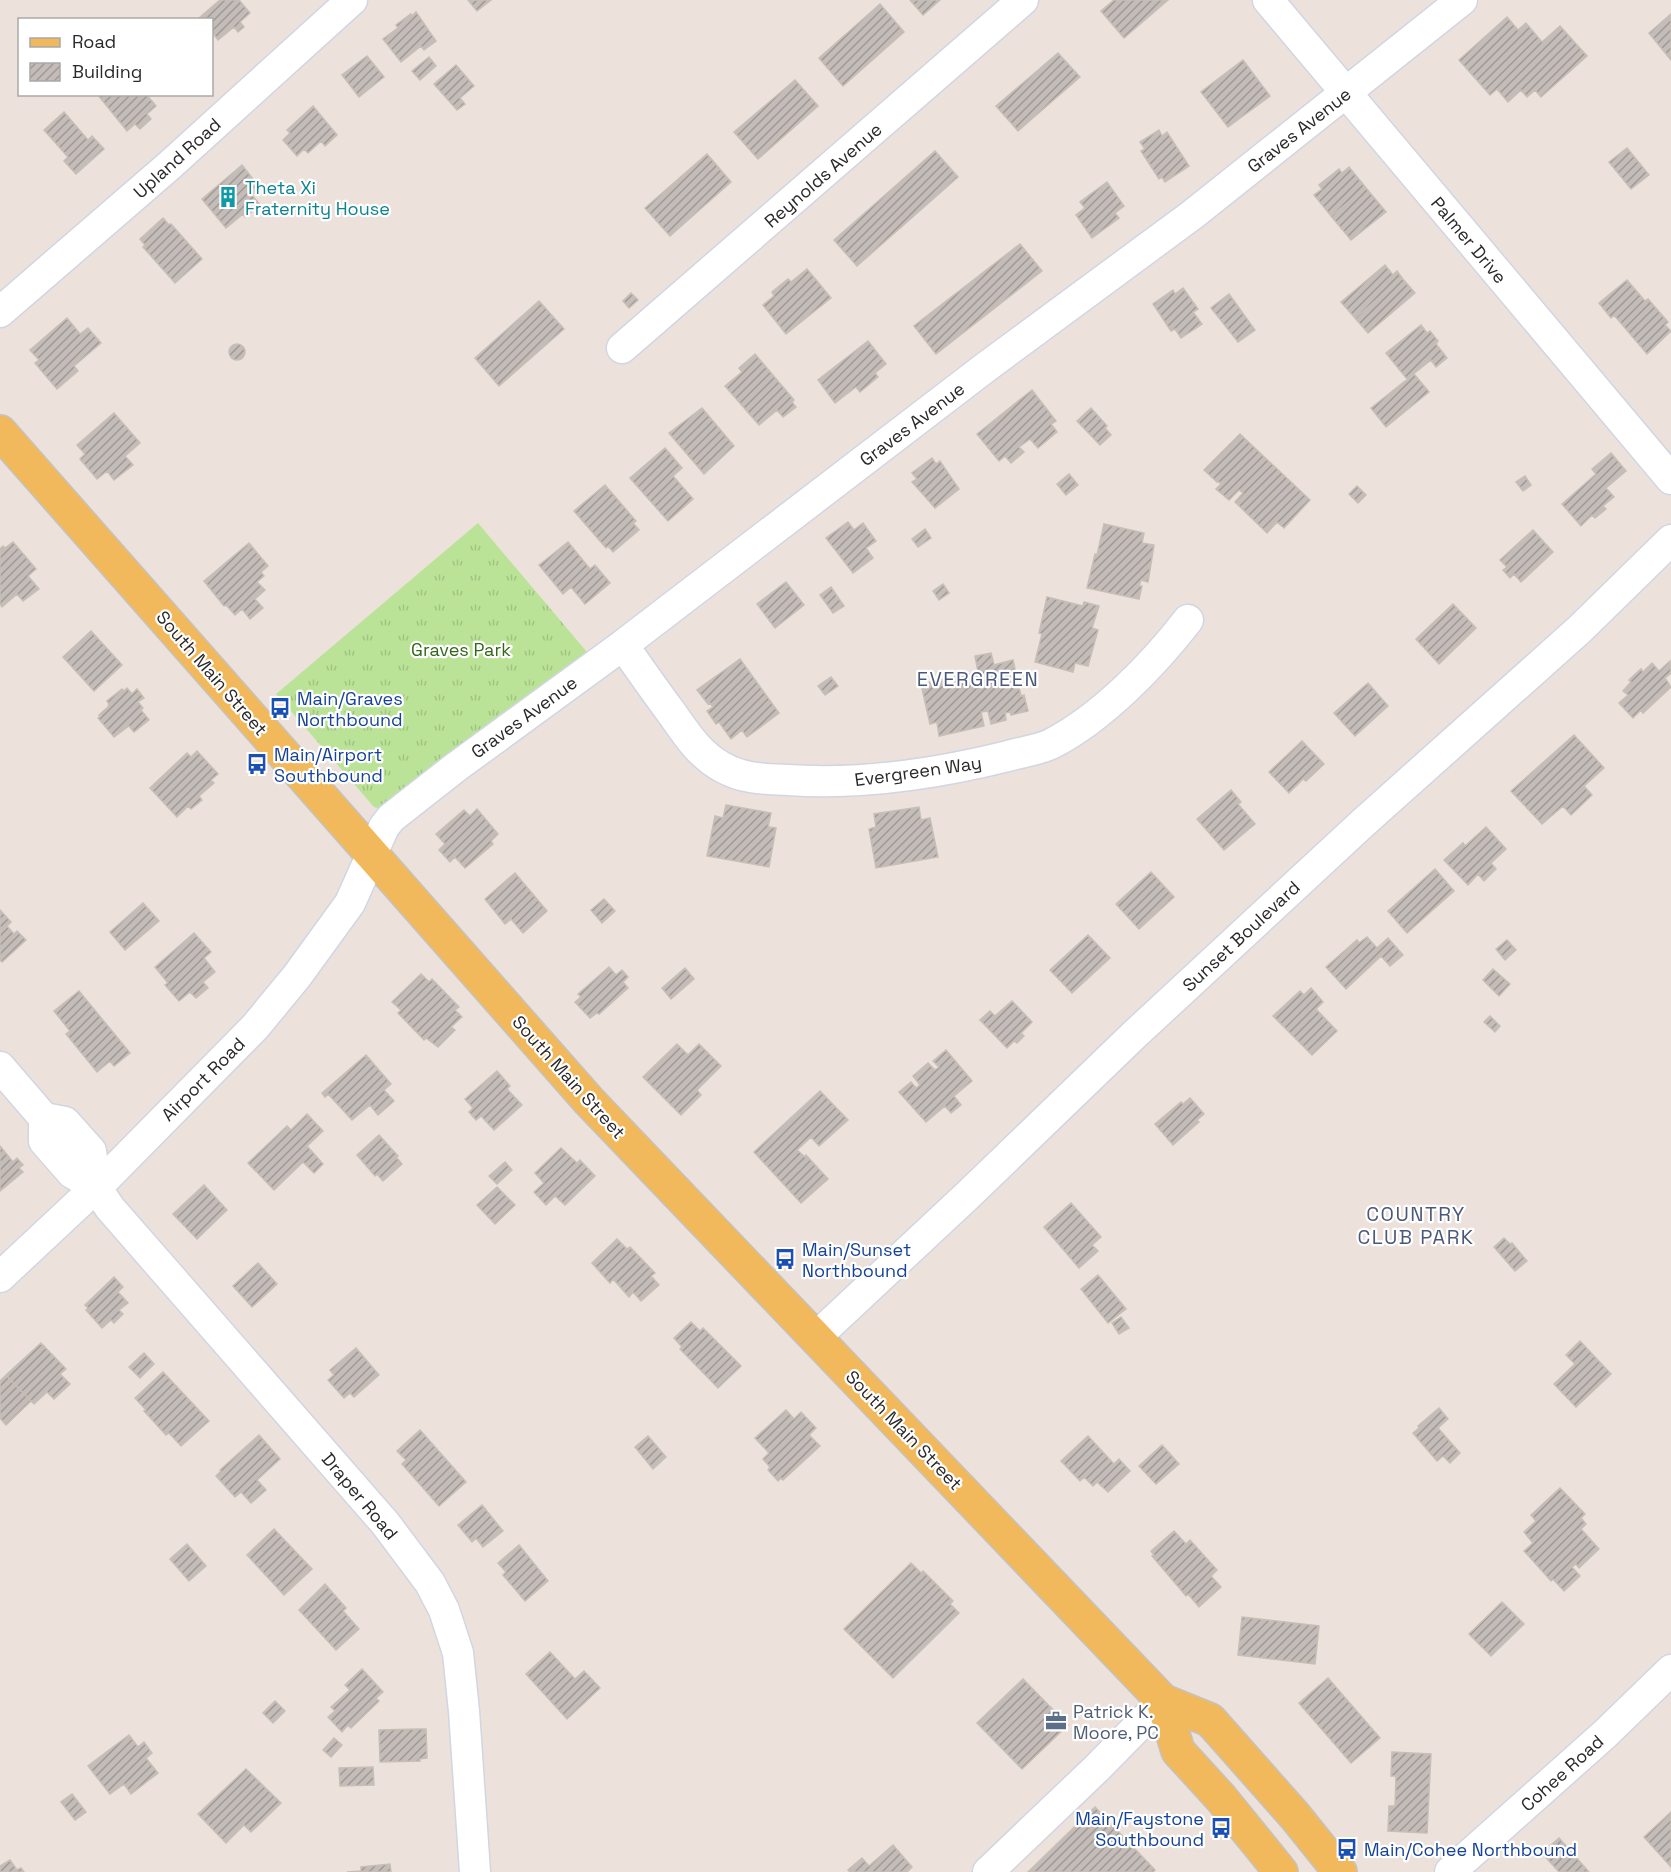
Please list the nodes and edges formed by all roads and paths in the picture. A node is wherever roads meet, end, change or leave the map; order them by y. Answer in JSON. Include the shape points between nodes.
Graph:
{"nodes":[{"id":1,"x":352,"y":0,"type":"edge"},
{"id":2,"x":1023,"y":0,"type":"edge"},
{"id":3,"x":1268,"y":0,"type":"edge"},
{"id":4,"x":1462,"y":0,"type":"edge"},
{"id":5,"x":1346,"y":93,"type":"junction"},
{"id":6,"x":0,"y":312,"type":"edge"},
{"id":7,"x":622,"y":348,"type":"dead end"},
{"id":8,"x":0,"y":432,"type":"edge"},
{"id":9,"x":1671,"y":479,"type":"edge"},
{"id":10,"x":1671,"y":540,"type":"edge"},
{"id":11,"x":1188,"y":620,"type":"dead end"},
{"id":12,"x":623,"y":645,"type":"junction"},
{"id":13,"x":372,"y":854,"type":"junction"},
{"id":14,"x":0,"y":1067,"type":"edge"},
{"id":15,"x":96,"y":1187,"type":"junction"},
{"id":16,"x":0,"y":1277,"type":"edge"},
{"id":17,"x":815,"y":1338,"type":"junction"},
{"id":18,"x":1671,"y":1670,"type":"edge"},
{"id":19,"x":1163,"y":1701,"type":"junction"},
{"id":20,"x":475,"y":1872,"type":"edge"},
{"id":21,"x":988,"y":1872,"type":"edge"},
{"id":22,"x":1281,"y":1872,"type":"edge"},
{"id":23,"x":1340,"y":1872,"type":"edge"},
{"id":24,"x":1450,"y":1872,"type":"edge"}],
"edges":[{"from":1,"to":6,"type":"street","name":"Upland Road"},
{"from":2,"to":7,"type":"street","name":"Reynolds Avenue"},
{"from":3,"to":5,"type":"street","name":"Palmer Drive"},
{"from":4,"to":5,"type":"street","name":"Graves Avenue"},
{"from":5,"to":9,"type":"street","name":"Palmer Drive"},
{"from":5,"to":12,"type":"street","name":"Graves Avenue","via":[[1192,215]]},
{"from":8,"to":13,"type":"main road","name":"South Main Street"},
{"from":10,"to":17,"type":"street","name":"Sunset Boulevard","via":[[1580,629],[1134,1035]]},
{"from":11,"to":12,"type":"street","name":"Evergreen Way","via":[[1118,696],[1050,744],[939,771],[848,781],[748,778],[721,767],[698,749]]},
{"from":12,"to":13,"type":"street","name":"Graves Avenue","via":[[391,818]]},
{"from":13,"to":15,"type":"street","name":"Airport Road","via":[[350,903],[255,1027]]},
{"from":13,"to":17,"type":"main road","name":"South Main Street","via":[[589,1101]]},
{"from":14,"to":15,"type":"street","name":"Draper Road","via":[[44,1118],[65,1122],[91,1151]]},
{"from":15,"to":16,"type":"street","name":"Airport Road"},
{"from":15,"to":20,"type":"street","name":"Draper Road","via":[[110,1208],[377,1514],[430,1583],[458,1653]]},
{"from":17,"to":19,"type":"main road","name":"South Main Street"},
{"from":18,"to":24,"type":"street","name":"Cohee Road"},
{"from":19,"to":21,"type":"street"},
{"from":19,"to":22,"type":"main road","name":"South Main Street","via":[[1178,1751]]},
{"from":19,"to":23,"type":"main road","name":"South Main Street","via":[[1210,1720]]}]}
